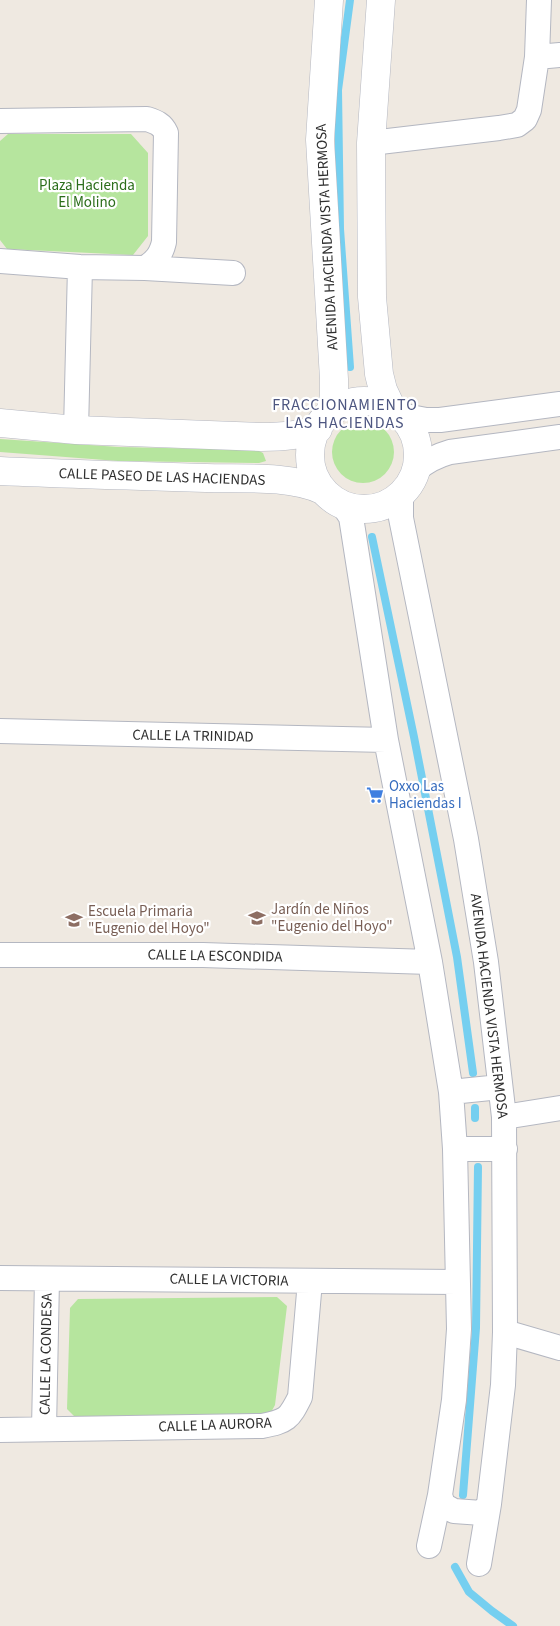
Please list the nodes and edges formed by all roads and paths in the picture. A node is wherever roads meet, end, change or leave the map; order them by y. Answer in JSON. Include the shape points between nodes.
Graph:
{"nodes":[{"id":1,"x":328,"y":0,"type":"edge"},
{"id":2,"x":381,"y":0,"type":"edge"},
{"id":3,"x":539,"y":0,"type":"edge"},
{"id":4,"x":548,"y":56,"type":"edge"},
{"id":5,"x":0,"y":121,"type":"edge"},
{"id":6,"x":371,"y":143,"type":"junction"},
{"id":7,"x":0,"y":261,"type":"edge"},
{"id":8,"x":80,"y":268,"type":"junction"},
{"id":9,"x":145,"y":268,"type":"junction"},
{"id":10,"x":233,"y":272,"type":"dead end"},
{"id":11,"x":560,"y":404,"type":"edge"},
{"id":12,"x":396,"y":412,"type":"junction"},
{"id":13,"x":324,"y":421,"type":"junction"},
{"id":14,"x":0,"y":423,"type":"edge"},
{"id":15,"x":76,"y":430,"type":"junction"},
{"id":16,"x":560,"y":437,"type":"edge"},
{"id":17,"x":0,"y":471,"type":"edge"},
{"id":18,"x":410,"y":481,"type":"junction"},
{"id":19,"x":333,"y":497,"type":"junction"},
{"id":20,"x":0,"y":731,"type":"edge"},
{"id":21,"x":386,"y":740,"type":"junction"},
{"id":22,"x":0,"y":955,"type":"edge"},
{"id":23,"x":430,"y":962,"type":"junction"},
{"id":24,"x":500,"y":1088,"type":"junction"},
{"id":25,"x":451,"y":1092,"type":"junction"},
{"id":26,"x":560,"y":1108,"type":"edge"},
{"id":27,"x":504,"y":1117,"type":"junction"},
{"id":28,"x":455,"y":1149,"type":"junction"},
{"id":29,"x":505,"y":1149,"type":"junction"},
{"id":30,"x":0,"y":1278,"type":"edge"},
{"id":31,"x":47,"y":1279,"type":"junction"},
{"id":32,"x":310,"y":1281,"type":"junction"},
{"id":33,"x":458,"y":1282,"type":"junction"},
{"id":34,"x":506,"y":1332,"type":"junction"},
{"id":35,"x":560,"y":1348,"type":"edge"},
{"id":36,"x":44,"y":1429,"type":"junction"},
{"id":37,"x":0,"y":1430,"type":"edge"},
{"id":38,"x":463,"y":1506,"type":"junction"},
{"id":39,"x":429,"y":1546,"type":"dead end"},
{"id":40,"x":480,"y":1564,"type":"dead end"}],
"edges":[{"from":1,"to":13,"type":"street","name":"AVENIDA HACIENDA VISTA HERMOSA","via":[[320,140],[334,397]]},
{"from":2,"to":6,"type":"street"},
{"from":3,"to":4,"type":"street"},
{"from":4,"to":6,"type":"street","via":[[525,119],[517,125]]},
{"from":5,"to":9,"type":"street","via":[[147,119],[163,126],[166,133],[164,242],[162,253]]},
{"from":6,"to":12,"type":"street","via":[[372,297],[377,356],[383,390]]},
{"from":7,"to":8,"type":"street"},
{"from":8,"to":9,"type":"street"},
{"from":8,"to":15,"type":"street"},
{"from":9,"to":10,"type":"street"},
{"from":11,"to":12,"type":"street","via":[[440,420],[412,418]]},
{"from":12,"to":13,"type":"street","via":[[369,401],[352,402]]},
{"from":12,"to":18,"type":"street","via":[[411,429],[417,445]]},
{"from":13,"to":15,"type":"street","via":[[299,435],[278,437]]},
{"from":13,"to":19,"type":"street","via":[[313,438],[310,456],[313,474]]},
{"from":14,"to":15,"type":"street"},
{"from":16,"to":18,"type":"street","via":[[450,452],[424,463]]},
{"from":17,"to":19,"type":"street","name":"CALLE PASEO DE LAS HACIENDAS","via":[[272,480],[310,484]]},
{"from":18,"to":19,"type":"street","via":[[388,504],[371,509],[353,508]]},
{"from":18,"to":24,"type":"street","name":"AVENIDA HACIENDA VISTA HERMOSA","via":[[400,507],[401,518],[466,839],[486,962]]},
{"from":19,"to":21,"type":"street","via":[[351,517]]},
{"from":20,"to":21,"type":"street","name":"CALLE LA TRINIDAD"},
{"from":21,"to":23,"type":"street"},
{"from":22,"to":23,"type":"street","name":"CALLE LA ESCONDIDA","via":[[202,955]]},
{"from":23,"to":25,"type":"street"},
{"from":24,"to":25,"type":"street"},
{"from":24,"to":27,"type":"street","name":"AVENIDA HACIENDA VISTA HERMOSA"},
{"from":25,"to":28,"type":"street"},
{"from":26,"to":27,"type":"street"},
{"from":27,"to":29,"type":"street","name":"AVENIDA HACIENDA VISTA HERMOSA"},
{"from":28,"to":29,"type":"street"},
{"from":28,"to":33,"type":"street"},
{"from":29,"to":34,"type":"street","name":"AVENIDA HACIENDA VISTA HERMOSA"},
{"from":30,"to":31,"type":"street","name":"CALLE LA VICTORIA"},
{"from":31,"to":32,"type":"street","name":"CALLE LA VICTORIA"},
{"from":31,"to":36,"type":"street","name":"CALLE LA CONDESA"},
{"from":32,"to":33,"type":"street","name":"CALLE LA VICTORIA"},
{"from":32,"to":36,"type":"street","name":"CALLE LA AURORA","via":[[300,1397],[291,1414],[280,1423],[262,1426]]},
{"from":33,"to":38,"type":"street","via":[[459,1329],[454,1400]]},
{"from":34,"to":35,"type":"street"},
{"from":34,"to":38,"type":"street","name":"AVENIDA HACIENDA VISTA HERMOSA","via":[[503,1385]]},
{"from":36,"to":37,"type":"street","name":"CALLE LA AURORA"},
{"from":38,"to":39,"type":"street"},
{"from":38,"to":40,"type":"street"}]}
